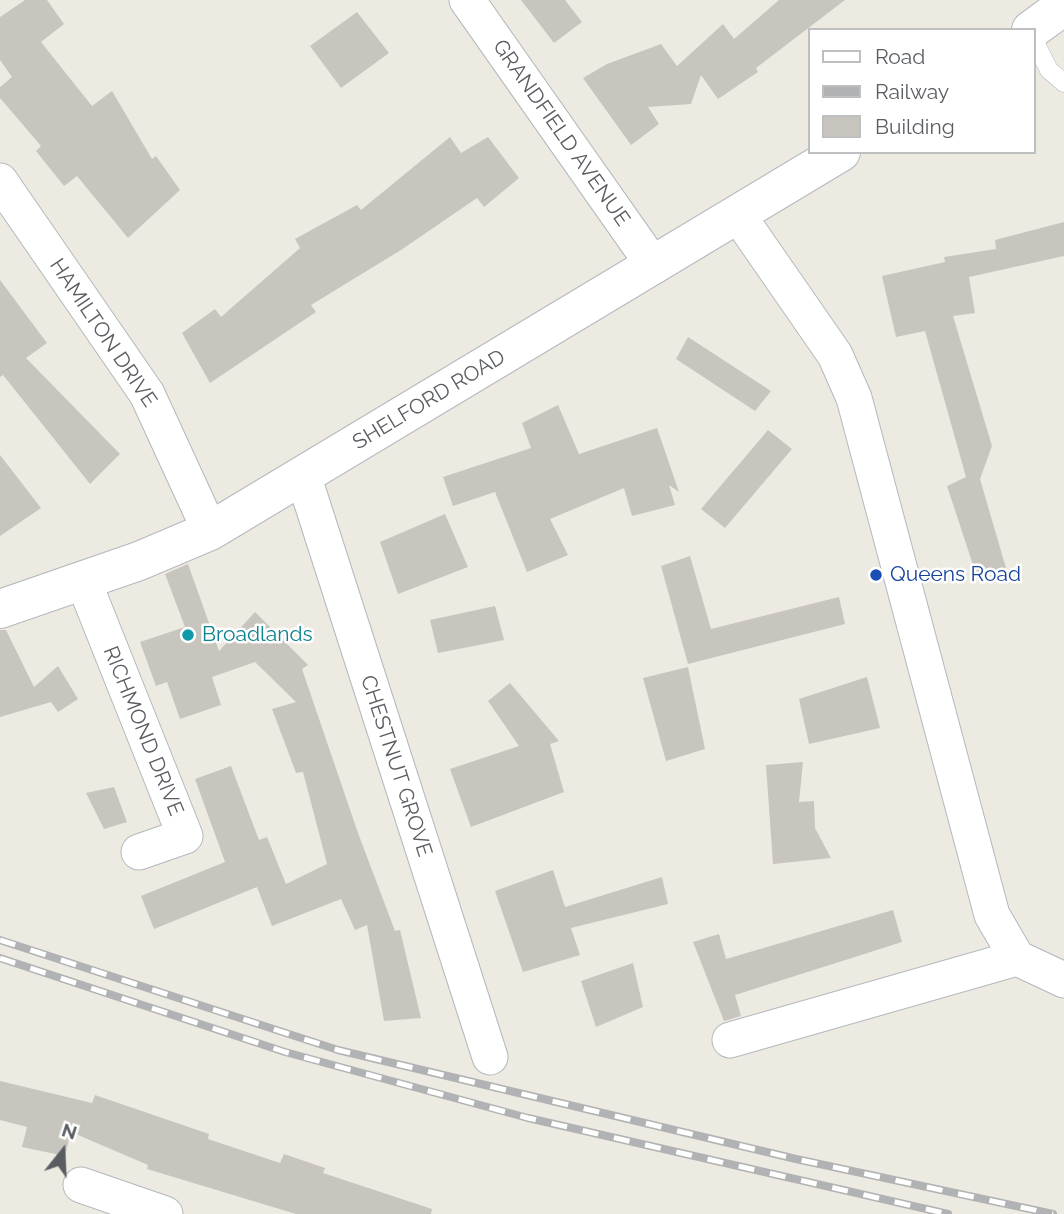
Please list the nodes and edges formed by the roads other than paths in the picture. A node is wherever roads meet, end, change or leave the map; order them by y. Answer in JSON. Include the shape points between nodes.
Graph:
{"nodes":[{"id":1,"x":467,"y":0,"type":"edge"},
{"id":2,"x":1064,"y":6,"type":"edge"},
{"id":3,"x":1034,"y":28,"type":"edge"},
{"id":4,"x":1036,"y":44,"type":"edge"},
{"id":5,"x":1064,"y":83,"type":"edge"},
{"id":6,"x":838,"y":154,"type":"edge"},
{"id":7,"x":0,"y":181,"type":"edge"},
{"id":8,"x":738,"y":215,"type":"junction"},
{"id":9,"x":654,"y":266,"type":"junction"},
{"id":10,"x":303,"y":475,"type":"junction"},
{"id":11,"x":210,"y":531,"type":"junction"},
{"id":12,"x":83,"y":580,"type":"junction"},
{"id":13,"x":0,"y":609,"type":"edge"},
{"id":14,"x":139,"y":852,"type":"dead end"},
{"id":15,"x":1017,"y":958,"type":"junction"},
{"id":16,"x":1062,"y":980,"type":"edge"},
{"id":17,"x":730,"y":1040,"type":"dead end"},
{"id":18,"x":490,"y":1057,"type":"dead end"},
{"id":19,"x":81,"y":1185,"type":"dead end"},
{"id":20,"x":165,"y":1214,"type":"edge"}],
"edges":[{"from":1,"to":9,"type":"street","name":"GRANDFIELD AVENUE"},
{"from":2,"to":3,"type":"street"},
{"from":4,"to":5,"type":"lane","via":[[1049,70]]},
{"from":6,"to":8,"type":"street","name":"SHELFORD ROAD"},
{"from":7,"to":11,"type":"street","name":"HAMILTON DRIVE","via":[[147,394]]},
{"from":8,"to":9,"type":"street","name":"SHELFORD ROAD"},
{"from":8,"to":15,"type":"street","via":[[835,355],[854,398],[992,915]]},
{"from":9,"to":10,"type":"street","name":"SHELFORD ROAD"},
{"from":10,"to":11,"type":"street","name":"SHELFORD ROAD"},
{"from":10,"to":18,"type":"street","name":"CHESTNUT GROVE"},
{"from":11,"to":12,"type":"street","name":"SHELFORD ROAD"},
{"from":12,"to":13,"type":"street","name":"SHELFORD ROAD"},
{"from":12,"to":14,"type":"street","name":"RICHMOND DRIVE","via":[[185,836]]},
{"from":15,"to":16,"type":"street"},
{"from":15,"to":17,"type":"street"},
{"from":19,"to":20,"type":"street"}]}
